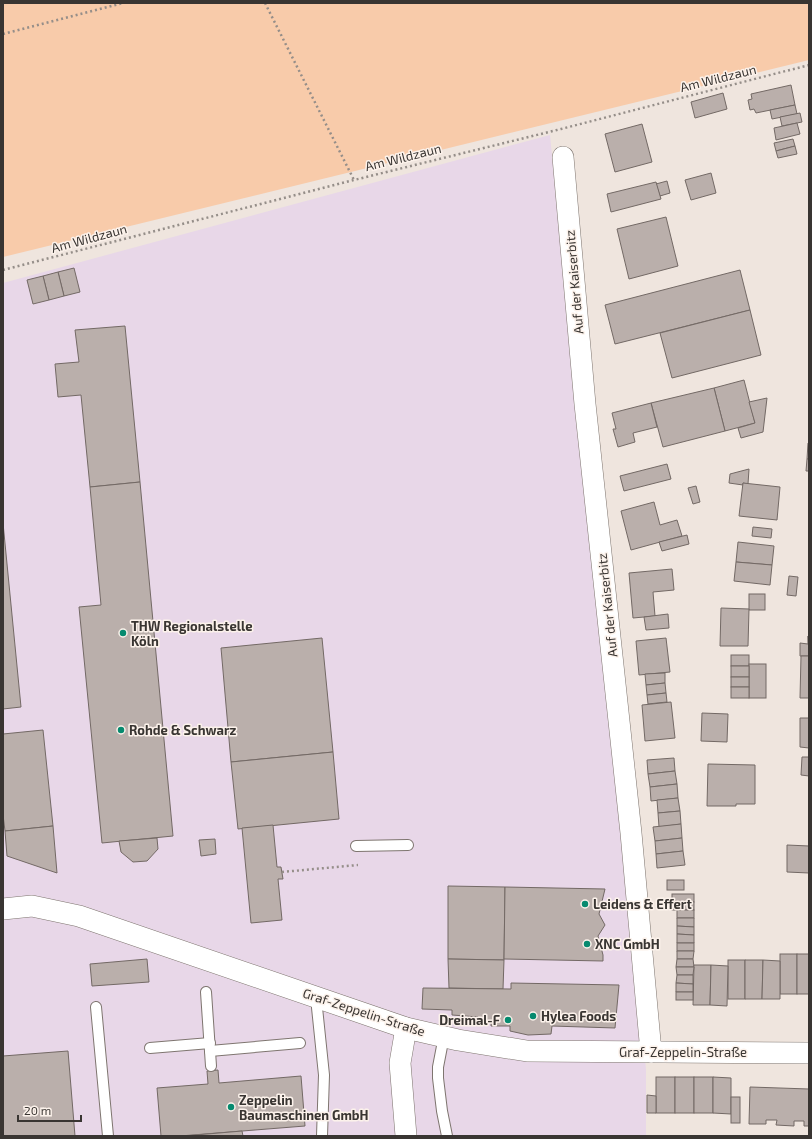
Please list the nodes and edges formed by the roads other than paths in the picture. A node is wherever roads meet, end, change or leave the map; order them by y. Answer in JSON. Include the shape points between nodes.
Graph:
{"nodes":[{"id":1,"x":563,"y":157,"type":"dead end"},
{"id":2,"x":408,"y":845,"type":"dead end"},
{"id":3,"x":356,"y":846,"type":"dead end"},
{"id":4,"x":3,"y":909,"type":"edge"},
{"id":5,"x":206,"y":992,"type":"dead end"},
{"id":6,"x":316,"y":998,"type":"junction"},
{"id":7,"x":96,"y":1008,"type":"dead end"},
{"id":8,"x":406,"y":1028,"type":"junction"},
{"id":9,"x":444,"y":1036,"type":"junction"},
{"id":10,"x":300,"y":1043,"type":"dead end"},
{"id":11,"x":210,"y":1047,"type":"junction"},
{"id":12,"x":150,"y":1048,"type":"dead end"},
{"id":13,"x":651,"y":1052,"type":"junction"},
{"id":14,"x":809,"y":1053,"type":"edge"},
{"id":15,"x":212,"y":1066,"type":"dead end"},
{"id":16,"x":108,"y":1136,"type":"edge"},
{"id":17,"x":322,"y":1136,"type":"edge"},
{"id":18,"x":406,"y":1136,"type":"edge"},
{"id":19,"x":447,"y":1136,"type":"edge"}],
"edges":[{"from":1,"to":13,"type":"street","name":"Auf der Kaiserbitz","via":[[585,404]]},
{"from":2,"to":3,"type":"lane"},
{"from":4,"to":6,"type":"street","name":"Graf-Zeppelin-Straße","via":[[32,906],[79,916]]},
{"from":5,"to":11,"type":"lane"},
{"from":6,"to":8,"type":"street","name":"Graf-Zeppelin-Straße"},
{"from":6,"to":17,"type":"lane","via":[[324,1075]]},
{"from":7,"to":16,"type":"lane"},
{"from":8,"to":9,"type":"street","name":"Graf-Zeppelin-Straße"},
{"from":8,"to":18,"type":"street","via":[[400,1063]]},
{"from":9,"to":13,"type":"street","name":"Graf-Zeppelin-Straße","via":[[527,1051]]},
{"from":9,"to":19,"type":"lane","via":[[438,1078]]},
{"from":10,"to":11,"type":"lane"},
{"from":11,"to":12,"type":"lane"},
{"from":11,"to":15,"type":"lane"},
{"from":13,"to":14,"type":"street","name":"Graf-Zeppelin-Straße"}]}
